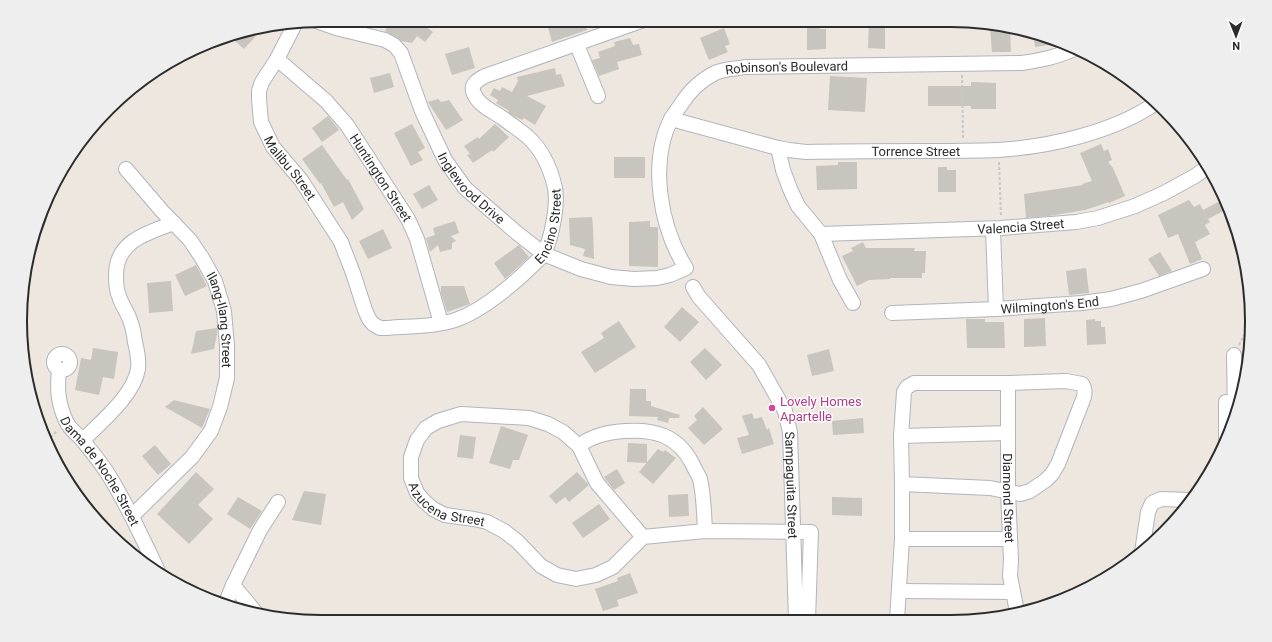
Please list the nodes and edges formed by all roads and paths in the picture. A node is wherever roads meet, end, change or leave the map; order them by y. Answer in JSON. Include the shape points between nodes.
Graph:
{"nodes":[{"id":1,"x":333,"y":27,"type":"edge"},
{"id":2,"x":625,"y":27,"type":"edge"},
{"id":3,"x":292,"y":29,"type":"edge"},
{"id":4,"x":577,"y":45,"type":"junction"},
{"id":5,"x":1069,"y":51,"type":"edge"},
{"id":6,"x":277,"y":59,"type":"junction"},
{"id":7,"x":962,"y":64,"type":"junction"},
{"id":8,"x":598,"y":96,"type":"dead end"},
{"id":9,"x":1152,"y":106,"type":"edge"},
{"id":10,"x":671,"y":119,"type":"junction"},
{"id":11,"x":778,"y":148,"type":"junction"},
{"id":12,"x":963,"y":150,"type":"junction"},
{"id":13,"x":998,"y":150,"type":"junction"},
{"id":14,"x":126,"y":169,"type":"dead end"},
{"id":15,"x":1203,"y":170,"type":"edge"},
{"id":16,"x":174,"y":223,"type":"junction"},
{"id":17,"x":997,"y":229,"type":"junction"},
{"id":18,"x":821,"y":234,"type":"junction"},
{"id":19,"x":544,"y":254,"type":"junction"},
{"id":20,"x":686,"y":268,"type":"joint"},
{"id":21,"x":1203,"y":269,"type":"dead end"},
{"id":22,"x":693,"y":287,"type":"dead end"},
{"id":23,"x":853,"y":303,"type":"dead end"},
{"id":24,"x":996,"y":309,"type":"junction"},
{"id":25,"x":365,"y":310,"type":"joint"},
{"id":26,"x":892,"y":313,"type":"dead end"},
{"id":27,"x":441,"y":323,"type":"junction"},
{"id":28,"x":1244,"y":335,"type":"edge"},
{"id":29,"x":1234,"y":355,"type":"joint"},
{"id":30,"x":60,"y":370,"type":"dead end"},
{"id":31,"x":1008,"y":383,"type":"junction"},
{"id":32,"x":1226,"y":392,"type":"dead end"},
{"id":33,"x":1235,"y":398,"type":"edge"},
{"id":34,"x":1226,"y":425,"type":"edge"},
{"id":35,"x":1008,"y":433,"type":"junction"},
{"id":36,"x":901,"y":436,"type":"junction"},
{"id":37,"x":83,"y":440,"type":"junction"},
{"id":38,"x":579,"y":446,"type":"junction"},
{"id":39,"x":902,"y":484,"type":"junction"},
{"id":40,"x":1008,"y":492,"type":"junction"},
{"id":41,"x":1184,"y":500,"type":"edge"},
{"id":42,"x":278,"y":502,"type":"dead end"},
{"id":43,"x":132,"y":516,"type":"junction"},
{"id":44,"x":705,"y":531,"type":"junction"},
{"id":45,"x":793,"y":532,"type":"junction"},
{"id":46,"x":643,"y":537,"type":"junction"},
{"id":47,"x":902,"y":539,"type":"junction"},
{"id":48,"x":1010,"y":540,"type":"junction"},
{"id":49,"x":1146,"y":541,"type":"edge"},
{"id":50,"x":154,"y":562,"type":"edge"},
{"id":51,"x":233,"y":586,"type":"junction"},
{"id":52,"x":900,"y":591,"type":"junction"},
{"id":53,"x":1013,"y":592,"type":"junction"},
{"id":54,"x":227,"y":599,"type":"edge"},
{"id":55,"x":250,"y":606,"type":"edge"},
{"id":56,"x":1016,"y":607,"type":"edge"},
{"id":57,"x":796,"y":615,"type":"edge"},
{"id":58,"x":808,"y":615,"type":"edge"},
{"id":59,"x":898,"y":615,"type":"edge"}],
"edges":[{"from":1,"to":19,"type":"street","name":"Inglewood Drive","via":[[385,40],[394,45],[401,53],[422,111],[445,160],[465,188]]},
{"from":2,"to":4,"type":"street","name":"Encino Street"},
{"from":3,"to":6,"type":"street","name":"Malibu Street"},
{"from":4,"to":8,"type":"street"},
{"from":4,"to":19,"type":"street","name":"Encino Street","via":[[485,76],[472,88],[483,105],[530,138],[549,168],[555,189],[555,209],[552,231]]},
{"from":5,"to":7,"type":"street","name":"Robinson's Boulevard","via":[[1040,60]]},
{"from":6,"to":25,"type":"street","name":"Malibu Street","via":[[259,91],[261,122],[273,148],[301,180],[341,242]]},
{"from":6,"to":27,"type":"street","name":"Huntington Street","via":[[326,101],[347,125],[408,219],[417,240]]},
{"from":7,"to":10,"type":"street","name":"Robinson's Boulevard","via":[[729,69],[715,73],[701,82],[687,96]]},
{"from":7,"to":12,"type":"path"},
{"from":9,"to":13,"type":"street","name":"Torrence Street","via":[[1124,121],[1069,139]]},
{"from":10,"to":11,"type":"street","name":"Torrence Street"},
{"from":10,"to":20,"type":"street","name":"Robinson's Boulevard","via":[[662,144],[659,168],[660,194],[666,225]]},
{"from":11,"to":12,"type":"street","name":"Torrence Street","via":[[806,152]]},
{"from":11,"to":18,"type":"street","via":[[790,189],[798,206]]},
{"from":12,"to":13,"type":"street","name":"Torrence Street"},
{"from":13,"to":17,"type":"path"},
{"from":14,"to":16,"type":"street","name":"Ilang-Ilang Street"},
{"from":15,"to":17,"type":"street","name":"Valencia Street","via":[[1164,194],[1098,218]]},
{"from":16,"to":37,"type":"street","via":[[144,234],[127,245],[119,255],[116,268],[118,295],[129,317],[137,350],[138,369],[124,399]]},
{"from":16,"to":43,"type":"street","name":"Ilang-Ilang Street","via":[[190,240],[215,281],[224,311],[228,346],[227,378],[211,431],[192,457]]},
{"from":17,"to":18,"type":"street","name":"Valencia Street"},
{"from":17,"to":24,"type":"street"},
{"from":18,"to":23,"type":"street","via":[[840,280]]},
{"from":19,"to":20,"type":"street","name":"Inglewood Drive","via":[[581,269],[611,277],[657,278]]},
{"from":19,"to":27,"type":"street","name":"Encino Street","via":[[481,307],[457,319]]},
{"from":21,"to":24,"type":"street","name":"Wilmington's End","via":[[1141,291],[1111,298],[1082,303]]},
{"from":22,"to":45,"type":"street","name":"Sampaguita Street","via":[[759,365],[785,411],[790,432]]},
{"from":24,"to":26,"type":"street","name":"Wilmington's End"},
{"from":25,"to":27,"type":"street","name":"Encino Street","via":[[373,324],[380,328]]},
{"from":28,"to":29,"type":"path"},
{"from":29,"to":33,"type":"street"},
{"from":30,"to":37,"type":"street","name":"Dama de Noche Street","via":[[58,398],[61,408],[67,423]]},
{"from":31,"to":35,"type":"street","name":"Diamond Street"},
{"from":31,"to":36,"type":"street","via":[[914,383],[904,392]]},
{"from":31,"to":40,"type":"street","via":[[1066,381],[1079,383],[1084,386],[1085,391],[1081,408],[1052,474],[1026,493]]},
{"from":32,"to":34,"type":"street"},
{"from":35,"to":36,"type":"street"},
{"from":35,"to":40,"type":"street","name":"Diamond Street"},
{"from":36,"to":39,"type":"street"},
{"from":37,"to":43,"type":"street","name":"Dama de Noche Street","via":[[108,473]]},
{"from":38,"to":44,"type":"street","via":[[584,441],[618,432],[636,430],[668,436],[680,445],[699,477]]},
{"from":38,"to":46,"type":"street","name":"Azucena Street","via":[[597,483]]},
{"from":38,"to":46,"type":"street","name":"Azucena Street","via":[[563,432],[529,418],[460,414],[426,428],[417,440],[411,457],[411,478],[417,493],[432,509],[445,515],[487,522],[504,531],[541,566],[557,575],[576,579],[596,575],[613,567]]},
{"from":39,"to":40,"type":"street","via":[[990,488]]},
{"from":39,"to":47,"type":"street"},
{"from":40,"to":48,"type":"street","name":"Diamond Street"},
{"from":41,"to":49,"type":"street","via":[[1161,499],[1152,503],[1148,512]]},
{"from":42,"to":51,"type":"street","via":[[260,530]]},
{"from":43,"to":50,"type":"street","name":"Dama de Noche Street"},
{"from":44,"to":45,"type":"street"},
{"from":44,"to":46,"type":"street"},
{"from":45,"to":57,"type":"street","name":"Sampaguita Street"},
{"from":45,"to":58,"type":"street","name":"Sampaguita Street","via":[[811,532]]},
{"from":47,"to":48,"type":"street"},
{"from":47,"to":52,"type":"street"},
{"from":48,"to":53,"type":"street","name":"Diamond Street","via":[[1010,576]]},
{"from":51,"to":54,"type":"street"},
{"from":51,"to":55,"type":"street"},
{"from":52,"to":53,"type":"street"},
{"from":52,"to":59,"type":"street"},
{"from":53,"to":56,"type":"street","name":"Diamond Street"}]}
